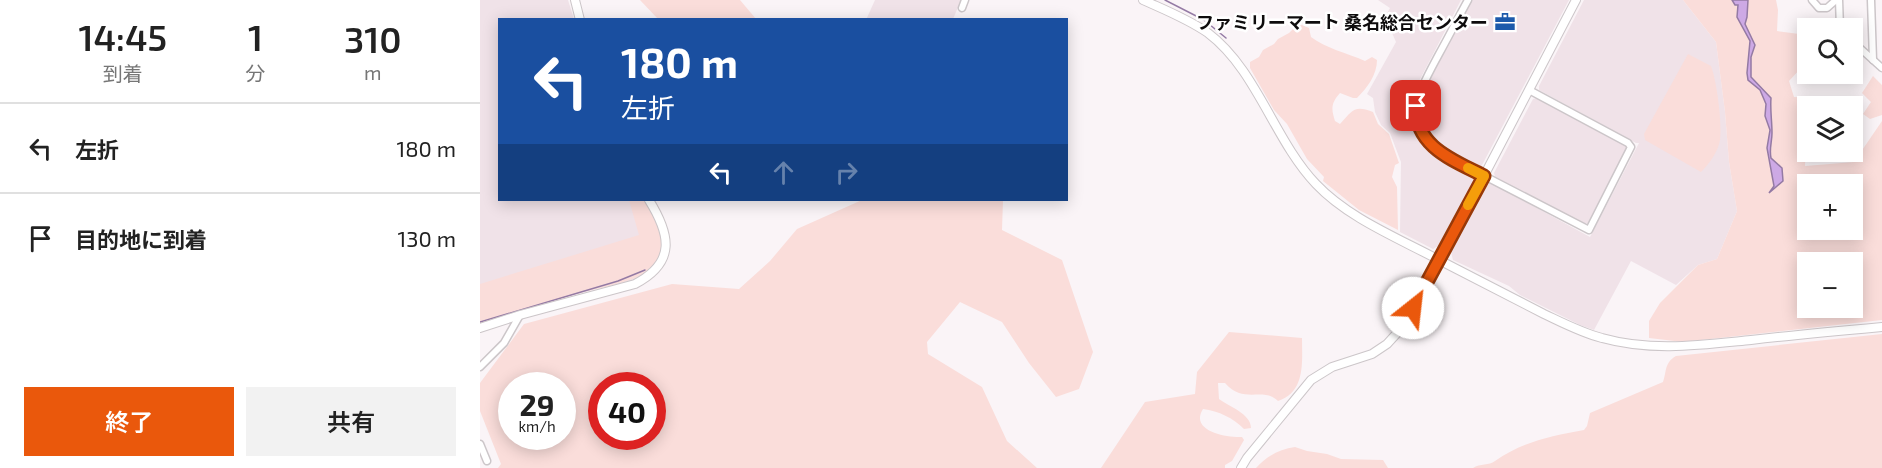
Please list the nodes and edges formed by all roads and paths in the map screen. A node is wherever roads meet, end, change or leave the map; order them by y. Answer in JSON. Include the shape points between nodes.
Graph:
{"nodes":[{"id":1,"x":575,"y":0,"type":"edge"},
{"id":2,"x":965,"y":0,"type":"edge"},
{"id":3,"x":1143,"y":0,"type":"edge"},
{"id":4,"x":1468,"y":0,"type":"edge"},
{"id":5,"x":1576,"y":0,"type":"edge"},
{"id":6,"x":1812,"y":0,"type":"edge"},
{"id":7,"x":1837,"y":0,"type":"edge"},
{"id":8,"x":1871,"y":0,"type":"edge"},
{"id":9,"x":1153,"y":2,"type":"edge"},
{"id":10,"x":962,"y":8,"type":"dead end"},
{"id":11,"x":580,"y":18,"type":"edge"},
{"id":12,"x":1839,"y":18,"type":"edge"},
{"id":13,"x":1863,"y":50,"type":"edge"},
{"id":14,"x":1873,"y":60,"type":"junction"},
{"id":15,"x":1882,"y":68,"type":"edge"},
{"id":16,"x":1529,"y":90,"type":"junction"},
{"id":17,"x":1484,"y":176,"type":"junction"},
{"id":18,"x":650,"y":201,"type":"edge"},
{"id":19,"x":1440,"y":260,"type":"junction"},
{"id":20,"x":520,"y":315,"type":"junction"},
{"id":21,"x":1882,"y":327,"type":"edge"},
{"id":22,"x":480,"y":328,"type":"edge"},
{"id":23,"x":480,"y":367,"type":"edge"},
{"id":24,"x":480,"y":444,"type":"edge"},
{"id":25,"x":487,"y":461,"type":"dead end"},
{"id":26,"x":1241,"y":468,"type":"edge"}],
"edges":[{"from":1,"to":11,"type":"street"},
{"from":2,"to":10,"type":"street"},
{"from":3,"to":9,"type":"street"},
{"from":4,"to":17,"type":"street","via":[[1420,91],[1416,114],[1422,135],[1434,148]]},
{"from":5,"to":16,"type":"street"},
{"from":6,"to":7,"type":"street","via":[[1819,8],[1827,8]]},
{"from":7,"to":12,"type":"street"},
{"from":8,"to":14,"type":"street"},
{"from":9,"to":19,"type":"street","via":[[1209,34],[1236,61],[1316,183],[1358,216]]},
{"from":13,"to":14,"type":"street"},
{"from":14,"to":15,"type":"street"},
{"from":16,"to":17,"type":"street"},
{"from":16,"to":17,"type":"street","via":[[1631,147],[1588,230]]},
{"from":17,"to":19,"type":"street"},
{"from":18,"to":20,"type":"street","via":[[662,220],[666,241],[659,263],[649,276],[635,284]]},
{"from":19,"to":21,"type":"street","via":[[1577,330],[1649,347]]},
{"from":19,"to":26,"type":"street","via":[[1387,344],[1311,380]]},
{"from":20,"to":22,"type":"street"},
{"from":20,"to":23,"type":"street","via":[[504,343]]},
{"from":24,"to":25,"type":"street"}]}
